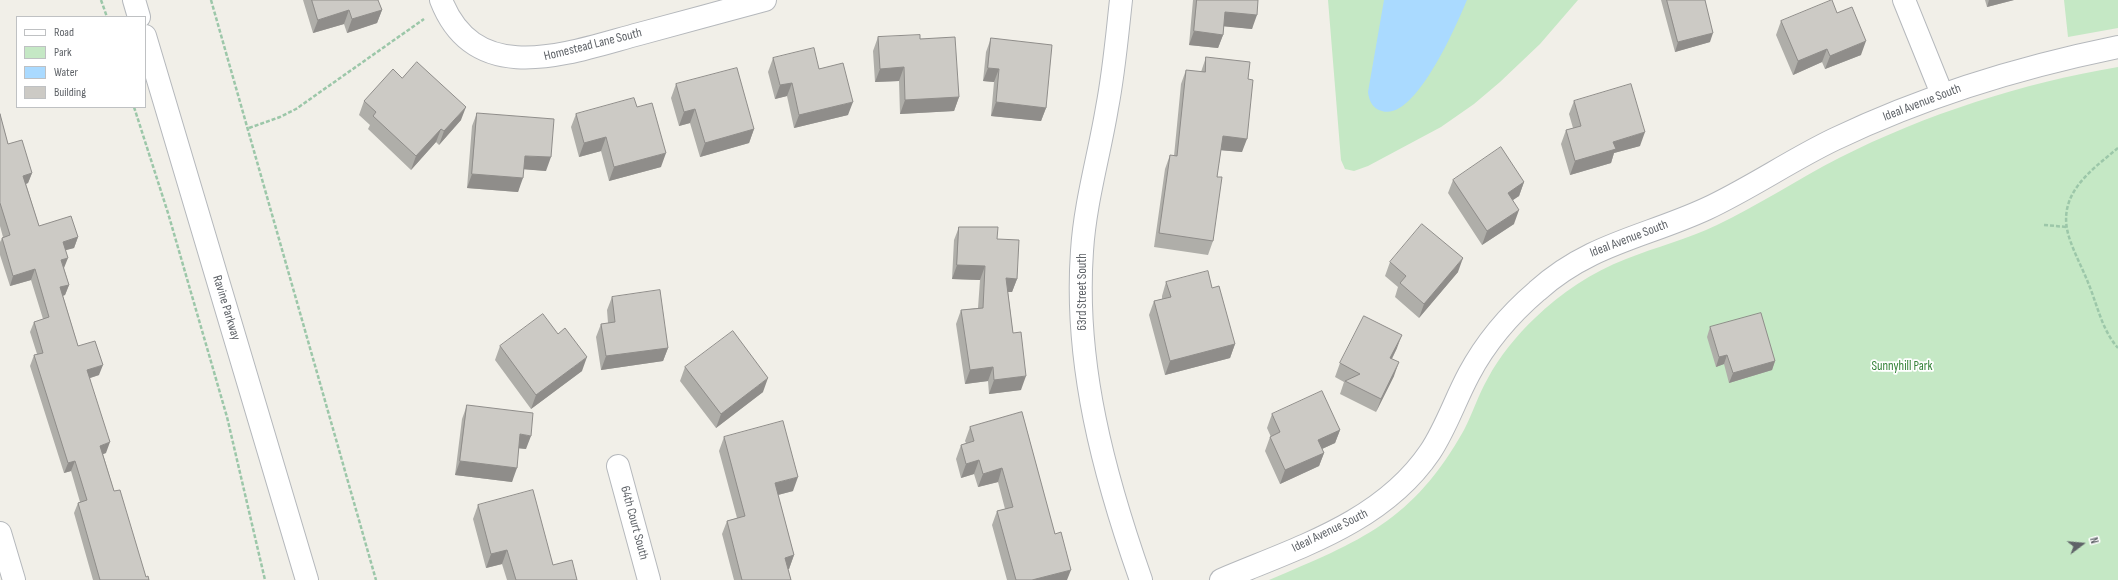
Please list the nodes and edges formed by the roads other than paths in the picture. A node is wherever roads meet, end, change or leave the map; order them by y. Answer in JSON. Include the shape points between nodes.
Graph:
{"nodes":[{"id":1,"x":134,"y":0,"type":"edge"},
{"id":2,"x":765,"y":0,"type":"edge"},
{"id":3,"x":1122,"y":0,"type":"edge"},
{"id":4,"x":1904,"y":0,"type":"edge"},
{"id":5,"x":442,"y":3,"type":"edge"},
{"id":6,"x":139,"y":16,"type":"edge"},
{"id":7,"x":146,"y":39,"type":"edge"},
{"id":8,"x":2118,"y":47,"type":"edge"},
{"id":9,"x":1942,"y":94,"type":"junction"},
{"id":10,"x":618,"y":466,"type":"dead end"},
{"id":11,"x":0,"y":533,"type":"edge"},
{"id":12,"x":7,"y":568,"type":"edge"},
{"id":13,"x":307,"y":580,"type":"edge"},
{"id":14,"x":649,"y":580,"type":"edge"},
{"id":15,"x":1141,"y":580,"type":"edge"},
{"id":16,"x":1221,"y":580,"type":"edge"}],
"edges":[{"from":1,"to":6,"type":"street"},
{"from":2,"to":5,"type":"street","name":"Homestead Lane South","via":[[560,55],[532,59],[502,55],[474,42],[457,29]]},
{"from":3,"to":15,"type":"street","name":"63rd Street South","via":[[1111,85],[1086,211],[1081,312],[1085,363],[1096,425],[1125,533]]},
{"from":4,"to":9,"type":"street"},
{"from":7,"to":13,"type":"street","name":"Ravine Parkway"},
{"from":8,"to":9,"type":"street","name":"Ideal Avenue South","via":[[1989,78]]},
{"from":9,"to":16,"type":"street","name":"Ideal Avenue South","via":[[1833,140],[1713,206],[1674,223],[1605,247],[1565,269],[1520,306],[1489,340],[1432,449],[1394,493],[1340,529]]},
{"from":10,"to":14,"type":"street","name":"64th Court South"},
{"from":11,"to":12,"type":"street"}]}
